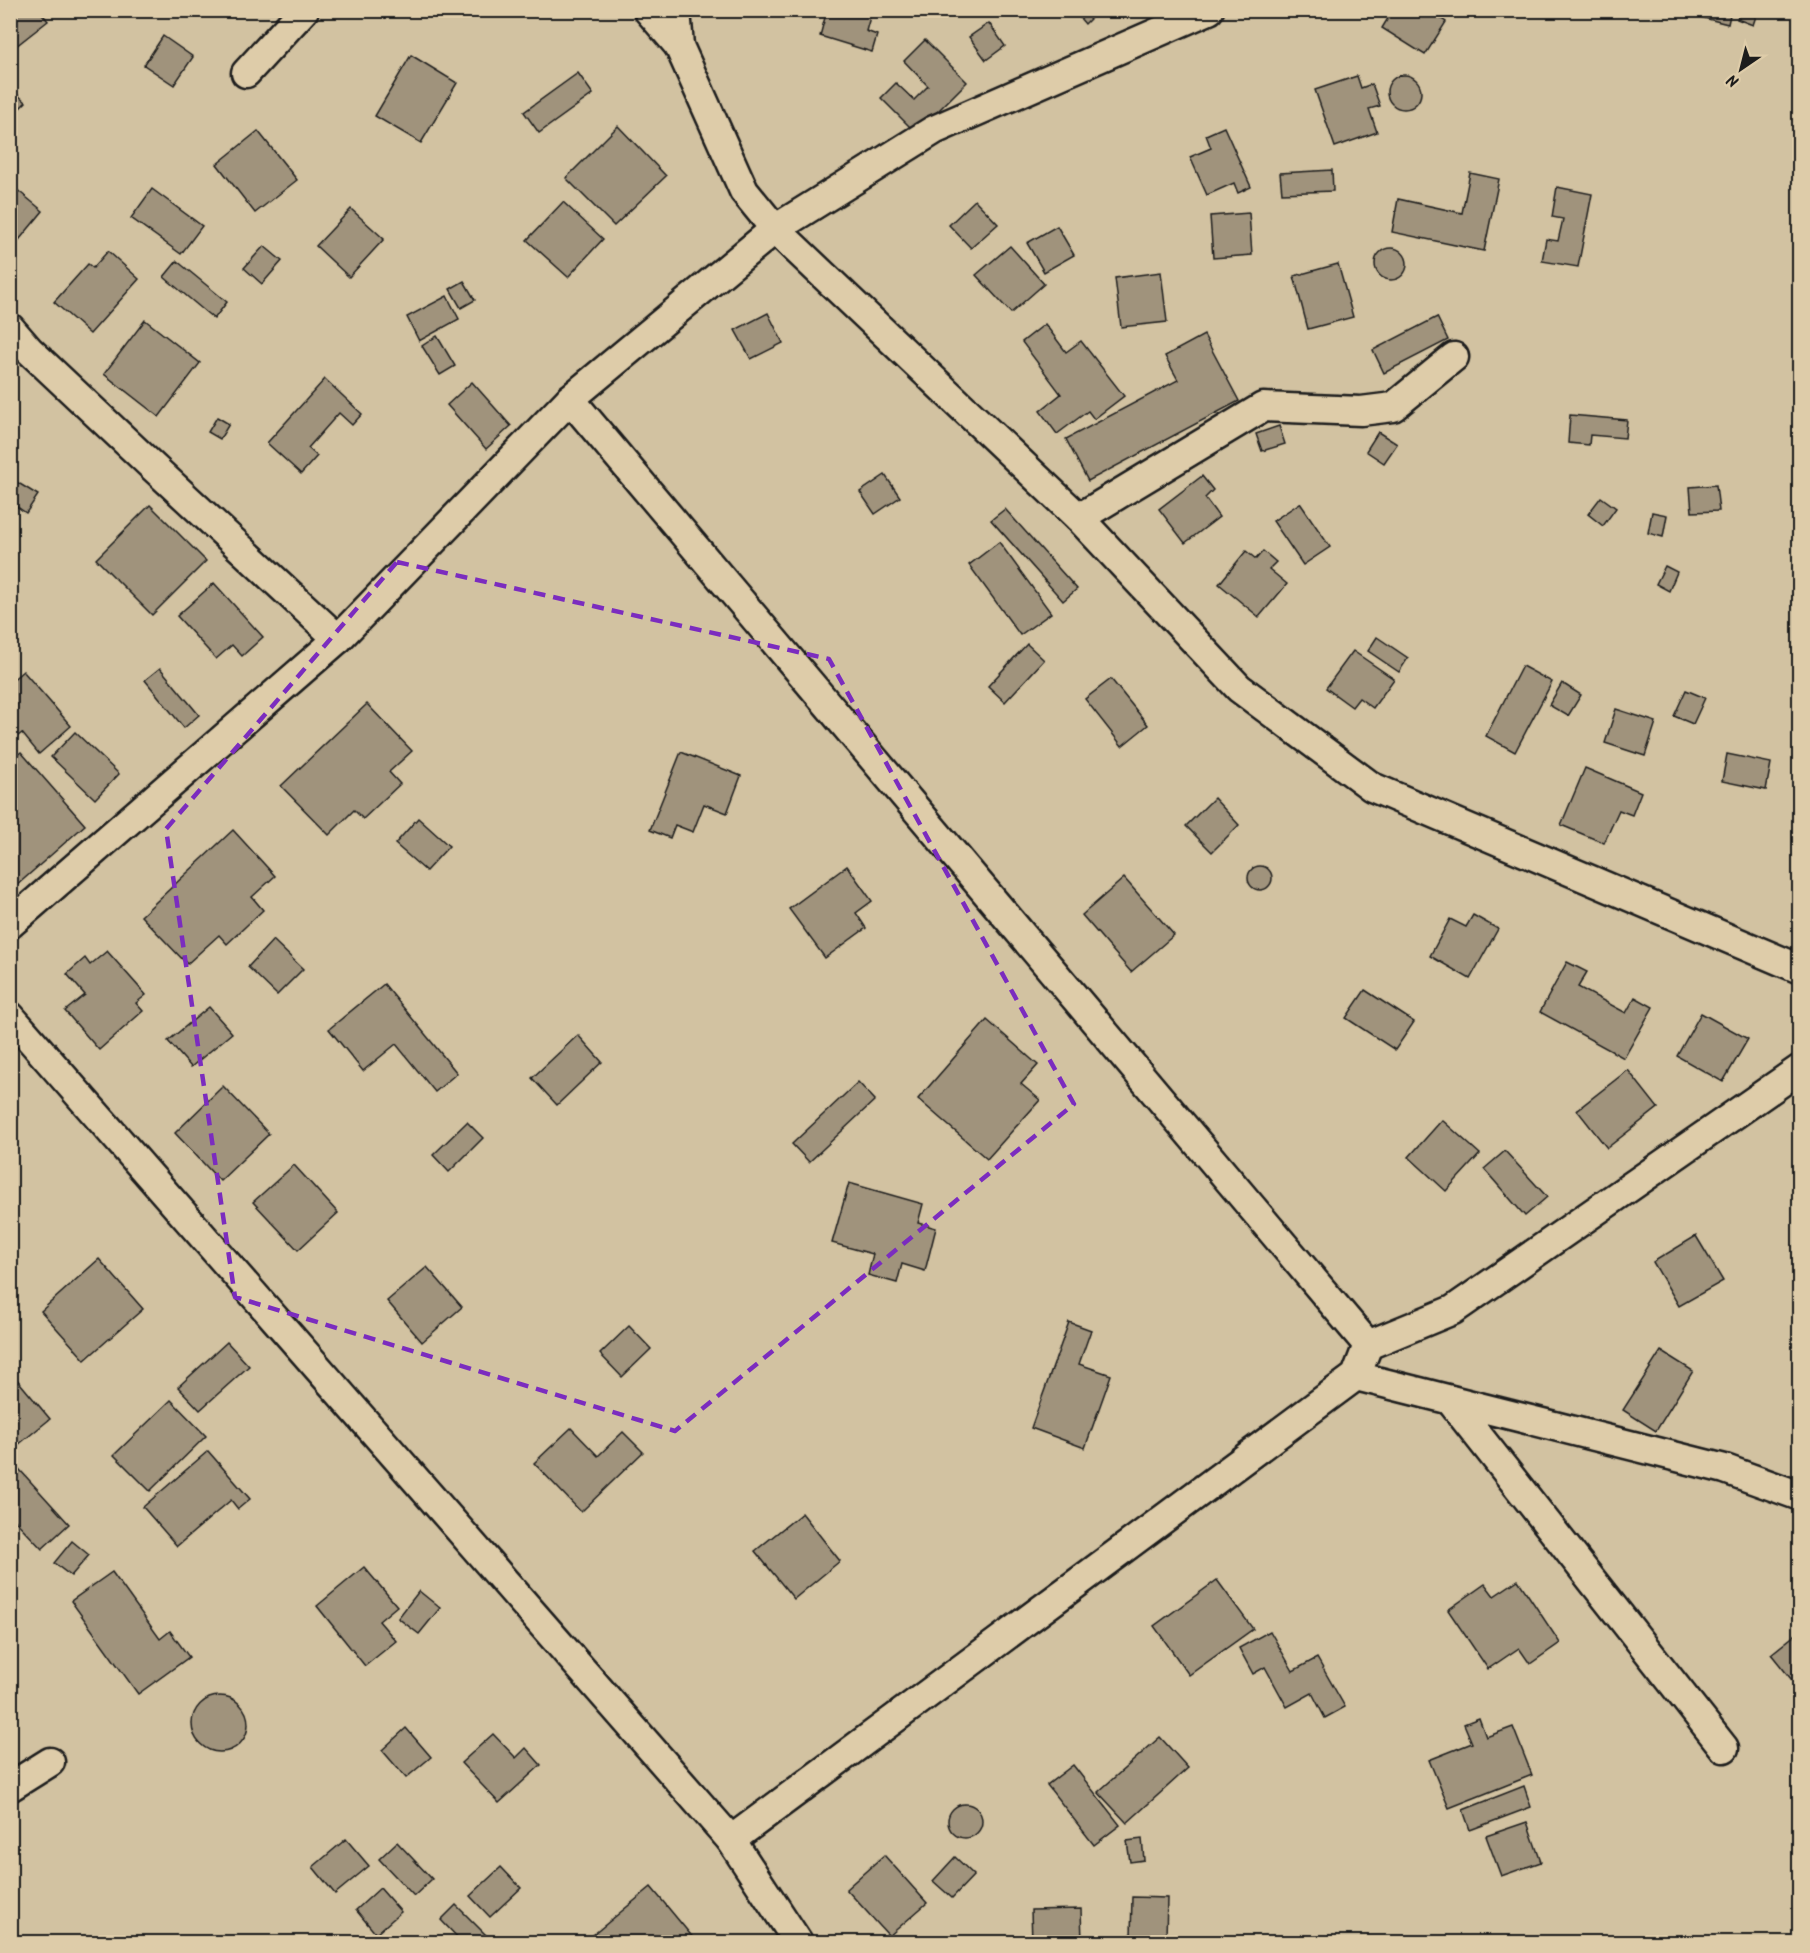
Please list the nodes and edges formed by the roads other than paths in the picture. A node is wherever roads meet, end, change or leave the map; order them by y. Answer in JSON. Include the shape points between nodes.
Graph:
{"nodes":[{"id":1,"x":304,"y":10,"type":"edge"},
{"id":2,"x":648,"y":10,"type":"edge"},
{"id":3,"x":676,"y":10,"type":"edge"},
{"id":4,"x":1209,"y":10,"type":"edge"},
{"id":5,"x":679,"y":46,"type":"junction"},
{"id":6,"x":246,"y":73,"type":"dead end"},
{"id":7,"x":774,"y":229,"type":"junction"},
{"id":8,"x":10,"y":328,"type":"edge"},
{"id":9,"x":1454,"y":357,"type":"dead end"},
{"id":10,"x":570,"y":399,"type":"junction"},
{"id":11,"x":1080,"y":518,"type":"junction"},
{"id":12,"x":338,"y":639,"type":"junction"},
{"id":13,"x":10,"y":924,"type":"edge"},
{"id":14,"x":1800,"y":969,"type":"edge"},
{"id":15,"x":10,"y":1016,"type":"edge"},
{"id":16,"x":1800,"y":1069,"type":"edge"},
{"id":17,"x":1368,"y":1345,"type":"junction"},
{"id":18,"x":1356,"y":1376,"type":"junction"},
{"id":19,"x":1450,"y":1400,"type":"junction"},
{"id":20,"x":1800,"y":1496,"type":"edge"},
{"id":21,"x":1724,"y":1748,"type":"dead end"},
{"id":22,"x":50,"y":1762,"type":"dead end"},
{"id":23,"x":10,"y":1787,"type":"edge"},
{"id":24,"x":731,"y":1840,"type":"junction"},
{"id":25,"x":798,"y":1942,"type":"edge"}],
"edges":[{"from":1,"to":6,"type":"street"},
{"from":2,"to":5,"type":"street"},
{"from":3,"to":5,"type":"street"},
{"from":4,"to":7,"type":"street","via":[[934,130]]},
{"from":5,"to":7,"type":"street","via":[[744,191]]},
{"from":7,"to":10,"type":"street"},
{"from":7,"to":11,"type":"street"},
{"from":8,"to":12,"type":"street"},
{"from":9,"to":11,"type":"street","via":[[1393,407],[1360,411],[1263,407]]},
{"from":10,"to":12,"type":"street"},
{"from":10,"to":17,"type":"street"},
{"from":11,"to":14,"type":"street","via":[[1239,688],[1372,787]]},
{"from":12,"to":13,"type":"street"},
{"from":15,"to":24,"type":"street"},
{"from":16,"to":17,"type":"street","via":[[1453,1310]]},
{"from":17,"to":18,"type":"street"},
{"from":18,"to":19,"type":"street"},
{"from":18,"to":24,"type":"street"},
{"from":19,"to":20,"type":"street","via":[[1725,1469]]},
{"from":19,"to":21,"type":"street"},
{"from":22,"to":23,"type":"street"},
{"from":24,"to":25,"type":"street"}]}
